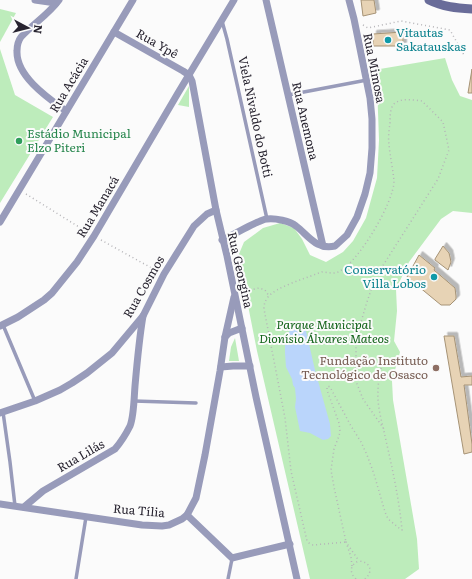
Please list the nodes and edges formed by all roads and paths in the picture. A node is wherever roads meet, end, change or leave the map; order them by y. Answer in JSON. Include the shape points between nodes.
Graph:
{"nodes":[{"id":1,"x":35,"y":0,"type":"edge"},
{"id":2,"x":133,"y":0,"type":"edge"},
{"id":3,"x":234,"y":0,"type":"edge"},
{"id":4,"x":266,"y":0,"type":"edge"},
{"id":5,"x":349,"y":0,"type":"edge"},
{"id":6,"x":429,"y":0,"type":"edge"},
{"id":7,"x":57,"y":2,"type":"edge"},
{"id":8,"x":472,"y":9,"type":"edge"},
{"id":9,"x":354,"y":19,"type":"junction"},
{"id":10,"x":222,"y":20,"type":"junction"},
{"id":11,"x":114,"y":32,"type":"junction"},
{"id":12,"x":464,"y":55,"type":"dead end"},
{"id":13,"x":189,"y":75,"type":"junction"},
{"id":14,"x":367,"y":80,"type":"junction"},
{"id":15,"x":288,"y":96,"type":"junction"},
{"id":16,"x":66,"y":111,"type":"junction"},
{"id":17,"x":216,"y":210,"type":"junction"},
{"id":18,"x":267,"y":219,"type":"junction"},
{"id":19,"x":0,"y":222,"type":"edge"},
{"id":20,"x":222,"y":240,"type":"junction"},
{"id":21,"x":323,"y":246,"type":"junction"},
{"id":22,"x":234,"y":294,"type":"junction"},
{"id":23,"x":269,"y":296,"type":"junction"},
{"id":24,"x":143,"y":316,"type":"junction"},
{"id":25,"x":2,"y":326,"type":"edge"},
{"id":26,"x":242,"y":328,"type":"junction"},
{"id":27,"x":225,"y":336,"type":"junction"},
{"id":28,"x":382,"y":364,"type":"dead end"},
{"id":29,"x":250,"y":366,"type":"junction"},
{"id":30,"x":221,"y":367,"type":"junction"},
{"id":31,"x":35,"y":401,"type":"junction"},
{"id":32,"x":134,"y":401,"type":"junction"},
{"id":33,"x":196,"y":403,"type":"dead end"},
{"id":34,"x":2,"y":412,"type":"edge"},
{"id":35,"x":384,"y":429,"type":"junction"},
{"id":36,"x":0,"y":504,"type":"edge"},
{"id":37,"x":15,"y":506,"type":"junction"},
{"id":38,"x":24,"y":507,"type":"junction"},
{"id":39,"x":187,"y":515,"type":"junction"},
{"id":40,"x":86,"y":516,"type":"junction"},
{"id":41,"x":346,"y":542,"type":"junction"},
{"id":42,"x":290,"y":544,"type":"junction"},
{"id":43,"x":232,"y":558,"type":"junction"},
{"id":44,"x":360,"y":561,"type":"junction"},
{"id":45,"x":352,"y":566,"type":"junction"},
{"id":46,"x":76,"y":579,"type":"edge"},
{"id":47,"x":228,"y":579,"type":"edge"},
{"id":48,"x":297,"y":579,"type":"edge"},
{"id":49,"x":356,"y":579,"type":"edge"},
{"id":50,"x":365,"y":579,"type":"edge"}],
"edges":[{"from":1,"to":7,"type":"street"},
{"from":2,"to":11,"type":"street","name":"Rua Acácia"},
{"from":3,"to":10,"type":"street"},
{"from":4,"to":15,"type":"street","name":"Rua Anemona"},
{"from":5,"to":9,"type":"street","name":"Rua Mimosa"},
{"from":6,"to":8,"type":"main road","via":[[455,8]]},
{"from":7,"to":16,"type":"street","via":[[20,38],[17,56],[21,68],[31,81]]},
{"from":9,"to":12,"type":"path","via":[[368,28],[401,21],[450,30]]},
{"from":9,"to":14,"type":"street","name":"Rua Mimosa"},
{"from":10,"to":13,"type":"street"},
{"from":10,"to":18,"type":"lane","name":"Viela Nivaldo do Botti"},
{"from":11,"to":13,"type":"street","name":"Rua Ypê"},
{"from":11,"to":16,"type":"street","name":"Rua Acácia"},
{"from":13,"to":17,"type":"street","name":"Rua Georgina","via":[[194,89]]},
{"from":13,"to":25,"type":"street","name":"Rua Manacá","via":[[77,262],[44,300]]},
{"from":14,"to":15,"type":"lane"},
{"from":14,"to":21,"type":"street","name":"Rua Mimosa","via":[[371,105],[372,148],[365,194],[348,235],[335,246]]},
{"from":15,"to":21,"type":"street","name":"Rua Anemona"},
{"from":16,"to":19,"type":"street","name":"Rua Acácia"},
{"from":17,"to":20,"type":"street","name":"Rua Georgina"},
{"from":17,"to":24,"type":"street","name":"Rua Cosmos","via":[[207,214],[194,226],[164,274]]},
{"from":18,"to":20,"type":"street"},
{"from":18,"to":21,"type":"street","via":[[291,223],[308,238]]},
{"from":20,"to":22,"type":"street","name":"Rua Georgina"},
{"from":22,"to":23,"type":"path","via":[[259,288],[265,290]]},
{"from":22,"to":26,"type":"street","name":"Rua Georgina"},
{"from":22,"to":27,"type":"street"},
{"from":23,"to":35,"type":"path","via":[[316,274],[338,273],[361,252],[381,217],[394,184],[389,143],[390,112],[398,102],[422,101],[443,122],[449,150],[438,179],[375,278],[359,329],[356,348],[357,384],[363,398]]},
{"from":23,"to":41,"type":"path","via":[[264,309],[285,418],[291,471],[307,541],[314,545]]},
{"from":24,"to":31,"type":"street","name":"Rua Cosmos","via":[[112,353],[87,373],[72,384]]},
{"from":24,"to":32,"type":"street","name":"Rua Lilás"},
{"from":25,"to":31,"type":"lane"},
{"from":26,"to":27,"type":"street"},
{"from":26,"to":29,"type":"street","name":"Rua Georgina"},
{"from":27,"to":30,"type":"street"},
{"from":28,"to":35,"type":"path","via":[[378,392]]},
{"from":29,"to":30,"type":"street"},
{"from":29,"to":42,"type":"street","name":"Rua Georgina"},
{"from":30,"to":39,"type":"street","via":[[199,487]]},
{"from":31,"to":34,"type":"street","name":"Rua Cosmos"},
{"from":32,"to":33,"type":"lane"},
{"from":32,"to":38,"type":"street","name":"Rua Lilás","via":[[130,425],[115,449],[43,491]]},
{"from":34,"to":37,"type":"lane"},
{"from":35,"to":41,"type":"path","via":[[402,530],[388,518],[368,455],[330,387],[327,387],[340,431],[331,470]]},
{"from":36,"to":37,"type":"street","name":"Rua Tília"},
{"from":37,"to":38,"type":"street","name":"Rua Tília"},
{"from":38,"to":40,"type":"street","name":"Rua Tília"},
{"from":39,"to":40,"type":"street","name":"Rua Tília","via":[[162,526]]},
{"from":39,"to":43,"type":"street"},
{"from":40,"to":46,"type":"lane"},
{"from":41,"to":44,"type":"path"},
{"from":41,"to":45,"type":"path"},
{"from":42,"to":43,"type":"street"},
{"from":42,"to":48,"type":"street","name":"Rua Georgina"},
{"from":43,"to":47,"type":"lane"},
{"from":44,"to":45,"type":"path"},
{"from":44,"to":50,"type":"path","via":[[366,562],[370,568],[370,574]]},
{"from":45,"to":49,"type":"path","via":[[351,572]]}]}
